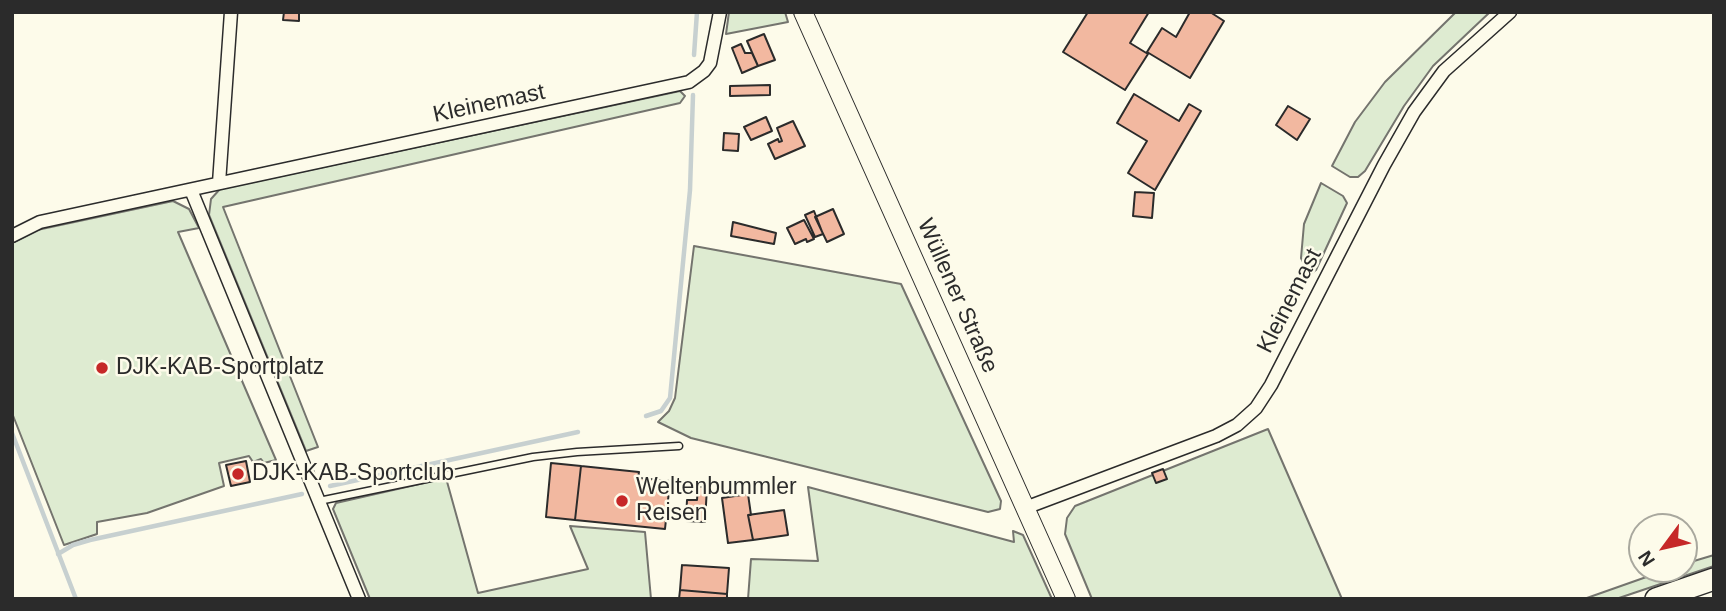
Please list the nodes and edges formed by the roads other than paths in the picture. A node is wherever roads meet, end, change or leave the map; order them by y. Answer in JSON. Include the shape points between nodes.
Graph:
{"nodes":[{"id":1,"x":231,"y":12,"type":"edge"},
{"id":2,"x":720,"y":12,"type":"edge"},
{"id":3,"x":803,"y":12,"type":"edge"},
{"id":4,"x":1510,"y":12,"type":"edge"},
{"id":5,"x":219,"y":183,"type":"junction"},
{"id":6,"x":191,"y":190,"type":"junction"},
{"id":7,"x":13,"y":233,"type":"edge"},
{"id":8,"x":679,"y":446,"type":"dead end"},
{"id":9,"x":319,"y":500,"type":"junction"},
{"id":10,"x":1025,"y":508,"type":"junction"},
{"id":11,"x":1714,"y":579,"type":"edge"},
{"id":12,"x":359,"y":599,"type":"edge"},
{"id":13,"x":1066,"y":599,"type":"edge"},
{"id":14,"x":1656,"y":599,"type":"edge"}],
"edges":[{"from":1,"to":5,"type":"street"},
{"from":2,"to":5,"type":"street","name":"Kleinemast","via":[[710,63],[689,82]]},
{"from":3,"to":10,"type":"main road","name":"Wüllener Straße"},
{"from":4,"to":10,"type":"street","name":"Kleinemast","via":[[1444,71],[1414,112],[1256,408],[1216,436]]},
{"from":5,"to":6,"type":"street","name":"Kleinemast"},
{"from":6,"to":7,"type":"street","name":"Kleinemast","via":[[40,222]]},
{"from":6,"to":9,"type":"street"},
{"from":8,"to":9,"type":"lane","via":[[533,457]]},
{"from":9,"to":12,"type":"street"},
{"from":10,"to":13,"type":"main road","name":"Wüllener Straße"},
{"from":11,"to":14,"type":"main road"}]}
